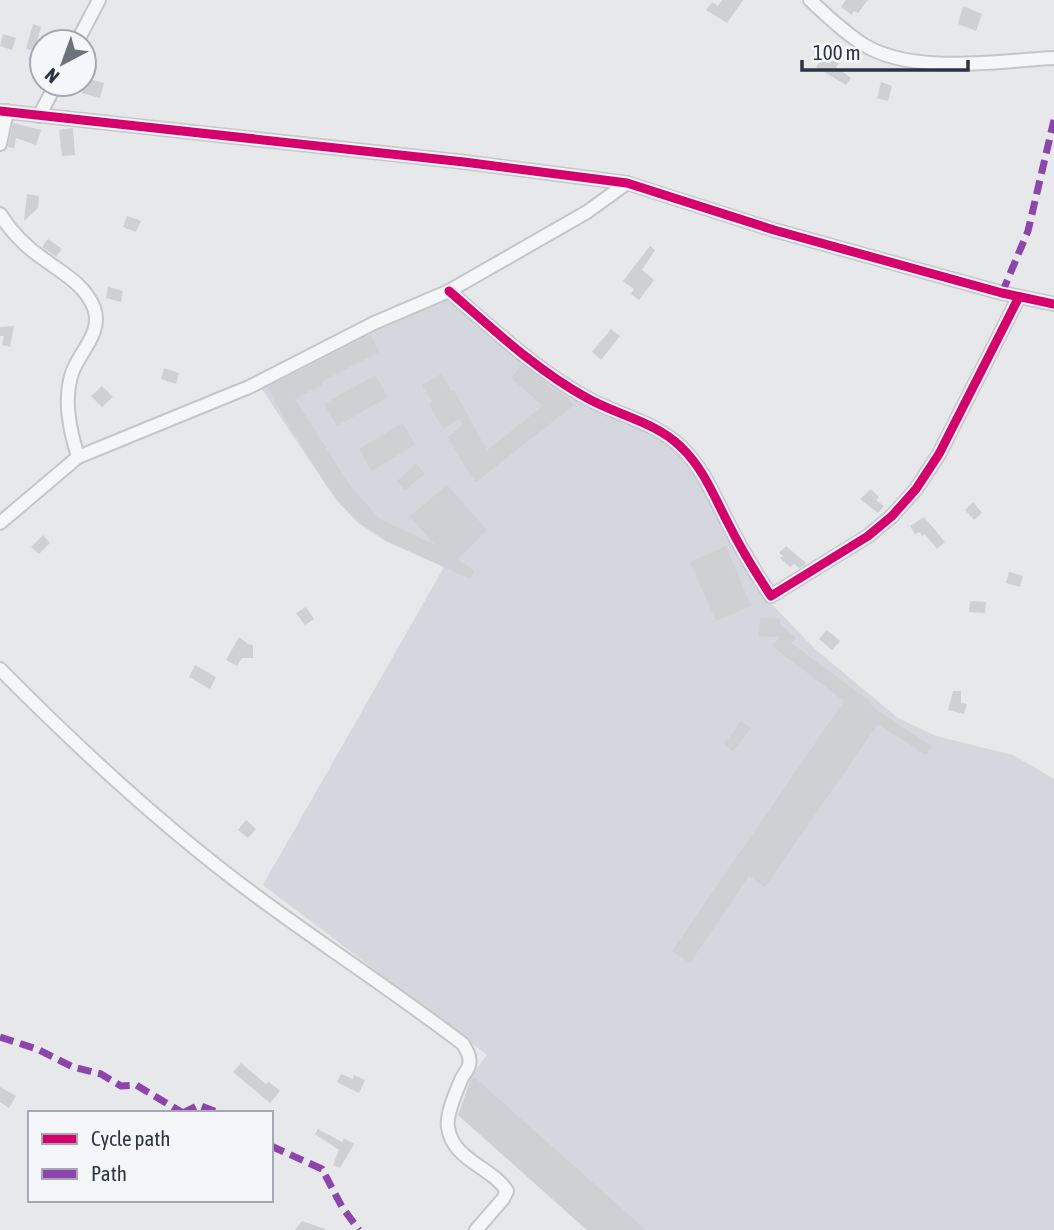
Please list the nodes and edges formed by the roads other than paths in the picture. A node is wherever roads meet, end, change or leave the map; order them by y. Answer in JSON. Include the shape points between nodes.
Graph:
{"nodes":[{"id":1,"x":99,"y":0,"type":"edge"},
{"id":2,"x":810,"y":0,"type":"edge"},
{"id":3,"x":85,"y":28,"type":"edge"},
{"id":4,"x":1054,"y":58,"type":"edge"},
{"id":5,"x":49,"y":98,"type":"edge"},
{"id":6,"x":3,"y":111,"type":"edge"},
{"id":7,"x":39,"y":116,"type":"junction"},
{"id":8,"x":0,"y":144,"type":"edge"},
{"id":9,"x":628,"y":183,"type":"junction"},
{"id":10,"x":0,"y":214,"type":"edge"},
{"id":11,"x":449,"y":291,"type":"junction"},
{"id":12,"x":1019,"y":297,"type":"junction"},
{"id":13,"x":1054,"y":304,"type":"edge"},
{"id":14,"x":78,"y":457,"type":"junction"},
{"id":15,"x":0,"y":523,"type":"edge"},
{"id":16,"x":0,"y":669,"type":"edge"},
{"id":17,"x":476,"y":1230,"type":"edge"}],
"edges":[{"from":1,"to":3,"type":"street"},
{"from":2,"to":4,"type":"street","via":[[839,28],[897,59],[929,63]]},
{"from":5,"to":7,"type":"street"},
{"from":6,"to":7,"type":"street"},
{"from":6,"to":8,"type":"street"},
{"from":7,"to":9,"type":"street"},
{"from":9,"to":11,"type":"street","via":[[587,212]]},
{"from":9,"to":12,"type":"street","via":[[774,230]]},
{"from":10,"to":14,"type":"street","via":[[20,239],[85,292],[95,310],[96,326],[72,372],[68,402]]},
{"from":11,"to":12,"type":"street","via":[[559,381],[679,444],[708,482],[771,596],[868,536],[916,489],[939,454]]},
{"from":11,"to":14,"type":"street","via":[[374,323],[249,387]]},
{"from":12,"to":13,"type":"street"},
{"from":14,"to":15,"type":"street"},
{"from":16,"to":17,"type":"street","via":[[73,744],[173,830],[463,1044],[470,1064],[447,1126],[469,1160],[507,1191]]}]}
